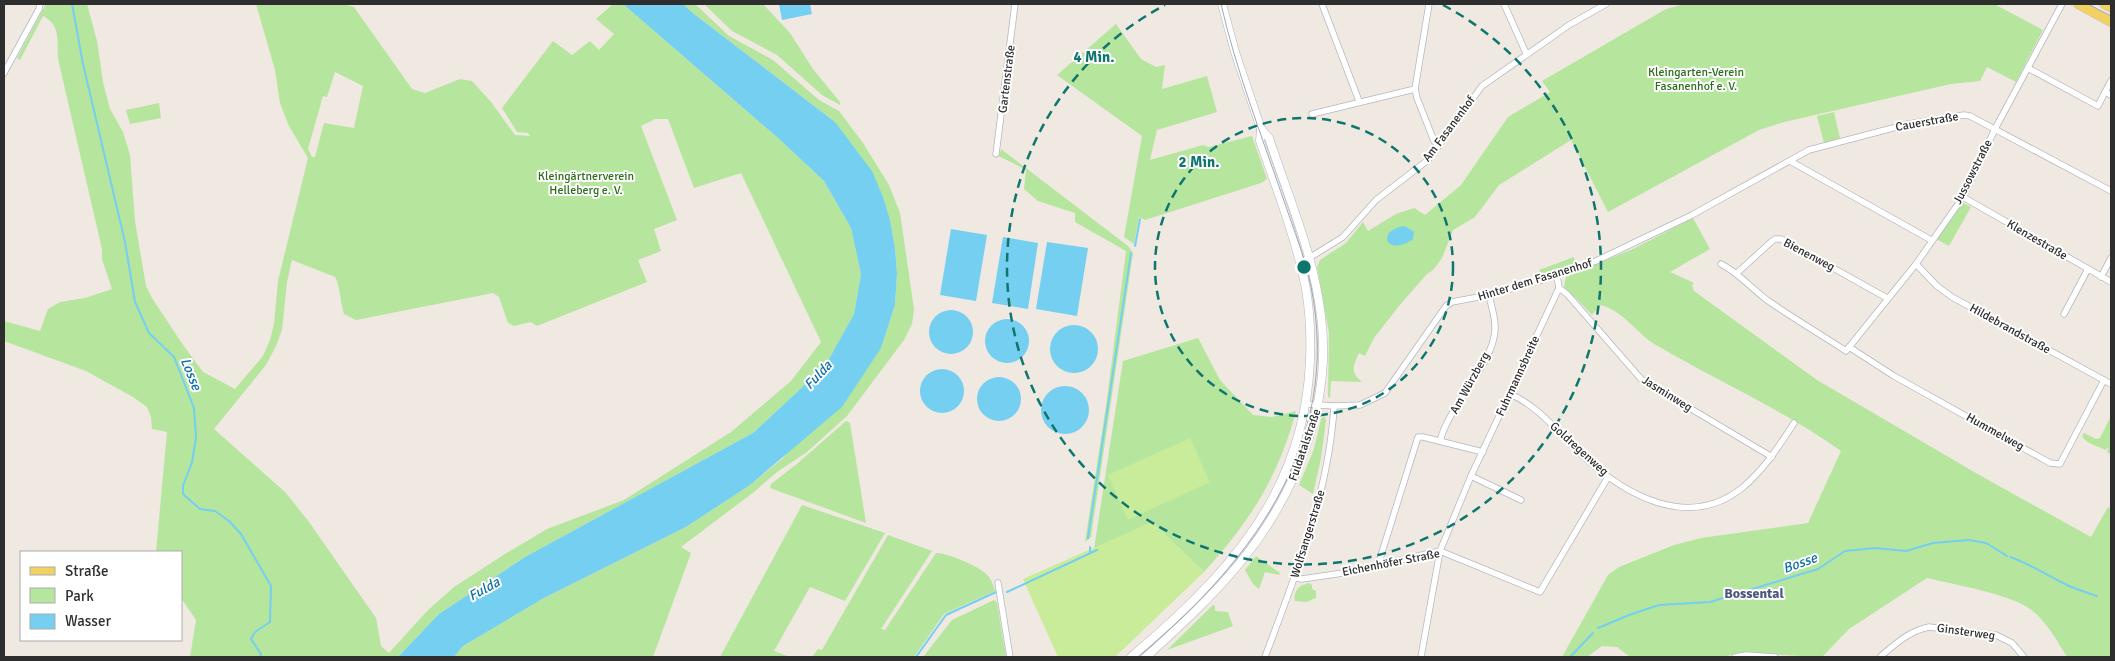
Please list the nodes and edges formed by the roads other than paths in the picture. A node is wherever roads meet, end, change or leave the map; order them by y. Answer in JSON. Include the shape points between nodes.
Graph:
{"nodes":[{"id":1,"x":40,"y":4,"type":"edge"},
{"id":2,"x":1015,"y":4,"type":"edge"},
{"id":3,"x":1222,"y":4,"type":"edge"},
{"id":4,"x":1322,"y":4,"type":"edge"},
{"id":5,"x":1429,"y":4,"type":"edge"},
{"id":6,"x":1504,"y":4,"type":"edge"},
{"id":7,"x":1606,"y":4,"type":"edge"},
{"id":8,"x":2062,"y":4,"type":"edge"},
{"id":9,"x":2078,"y":4,"type":"edge"},
{"id":10,"x":2104,"y":4,"type":"edge"},
{"id":11,"x":2111,"y":8,"type":"edge"},
{"id":12,"x":2111,"y":22,"type":"edge"},
{"id":13,"x":1526,"y":54,"type":"junction"},
{"id":14,"x":2028,"y":68,"type":"junction"},
{"id":15,"x":4,"y":73,"type":"edge"},
{"id":16,"x":2111,"y":81,"type":"edge"},
{"id":17,"x":1415,"y":89,"type":"junction"},
{"id":18,"x":2108,"y":94,"type":"edge"},
{"id":19,"x":1359,"y":101,"type":"junction"},
{"id":20,"x":1312,"y":114,"type":"dead end"},
{"id":21,"x":1261,"y":129,"type":"junction"},
{"id":22,"x":1995,"y":129,"type":"junction"},
{"id":23,"x":1439,"y":146,"type":"junction"},
{"id":24,"x":996,"y":154,"type":"dead end"},
{"id":25,"x":1790,"y":161,"type":"junction"},
{"id":26,"x":2111,"y":192,"type":"edge"},
{"id":27,"x":1963,"y":197,"type":"junction"},
{"id":28,"x":1931,"y":240,"type":"junction"},
{"id":29,"x":1309,"y":258,"type":"junction"},
{"id":30,"x":2111,"y":258,"type":"edge"},
{"id":31,"x":1300,"y":261,"type":"junction"},
{"id":32,"x":1721,"y":264,"type":"dead end"},
{"id":33,"x":1916,"y":264,"type":"junction"},
{"id":34,"x":2088,"y":269,"type":"junction"},
{"id":35,"x":1737,"y":273,"type":"junction"},
{"id":36,"x":1557,"y":275,"type":"junction"},
{"id":37,"x":2101,"y":277,"type":"junction"},
{"id":38,"x":2111,"y":282,"type":"edge"},
{"id":39,"x":1559,"y":288,"type":"junction"},
{"id":40,"x":1489,"y":295,"type":"junction"},
{"id":41,"x":1887,"y":298,"type":"junction"},
{"id":42,"x":2064,"y":314,"type":"dead end"},
{"id":43,"x":1848,"y":349,"type":"junction"},
{"id":44,"x":2104,"y":380,"type":"junction"},
{"id":45,"x":2111,"y":384,"type":"edge"},
{"id":46,"x":1510,"y":394,"type":"junction"},
{"id":47,"x":1306,"y":404,"type":"junction"},
{"id":48,"x":1319,"y":405,"type":"junction"},
{"id":49,"x":1334,"y":406,"type":"junction"},
{"id":50,"x":1794,"y":423,"type":"dead end"},
{"id":51,"x":1440,"y":441,"type":"junction"},
{"id":52,"x":1483,"y":452,"type":"junction"},
{"id":53,"x":1772,"y":457,"type":"junction"},
{"id":54,"x":1471,"y":476,"type":"junction"},
{"id":55,"x":1608,"y":476,"type":"junction"},
{"id":56,"x":1521,"y":500,"type":"dead end"},
{"id":57,"x":1440,"y":552,"type":"junction"},
{"id":58,"x":1378,"y":565,"type":"junction"},
{"id":59,"x":1295,"y":578,"type":"junction"},
{"id":60,"x":998,"y":583,"type":"dead end"},
{"id":61,"x":1010,"y":657,"type":"edge"},
{"id":62,"x":1131,"y":657,"type":"edge"},
{"id":63,"x":1146,"y":657,"type":"edge"},
{"id":64,"x":1265,"y":657,"type":"edge"},
{"id":65,"x":1420,"y":657,"type":"edge"},
{"id":66,"x":1734,"y":657,"type":"edge"},
{"id":67,"x":1775,"y":657,"type":"edge"},
{"id":68,"x":1880,"y":657,"type":"edge"},
{"id":69,"x":2024,"y":657,"type":"edge"}],
"edges":[{"from":1,"to":15,"type":"street"},
{"from":2,"to":24,"type":"street","name":"Gartenstraße"},
{"from":3,"to":21,"type":"main road","name":"Fuldatalstraße"},
{"from":4,"to":19,"type":"street"},
{"from":5,"to":17,"type":"street"},
{"from":6,"to":13,"type":"street"},
{"from":7,"to":13,"type":"street","name":"Am Fasanenhof"},
{"from":8,"to":14,"type":"street","name":"Jussowstraße"},
{"from":9,"to":12,"type":"main road"},
{"from":10,"to":11,"type":"main road"},
{"from":13,"to":23,"type":"street","name":"Am Fasanenhof","via":[[1482,86]]},
{"from":14,"to":18,"type":"street","via":[[2098,106]]},
{"from":14,"to":22,"type":"street","name":"Jussowstraße"},
{"from":16,"to":18,"type":"street"},
{"from":17,"to":19,"type":"street"},
{"from":17,"to":23,"type":"street","via":[[1434,141]]},
{"from":19,"to":20,"type":"street"},
{"from":21,"to":29,"type":"main road","name":"Fuldatalstraße","via":[[1269,138]]},
{"from":21,"to":31,"type":"main road","name":"Fuldatalstraße","via":[[1260,141]]},
{"from":22,"to":25,"type":"street","name":"Cauerstraße","via":[[1964,115],[1908,124],[1809,150]]},
{"from":22,"to":26,"type":"street","name":"Cauerstraße"},
{"from":22,"to":27,"type":"street","name":"Jussowstraße"},
{"from":23,"to":29,"type":"street","name":"Am Fasanenhof","via":[[1428,160],[1376,200],[1343,237]]},
{"from":25,"to":28,"type":"street"},
{"from":25,"to":36,"type":"street","name":"Hinter dem Fasanenhof","via":[[1636,243],[1596,262]]},
{"from":27,"to":28,"type":"street","name":"Jussowstraße"},
{"from":27,"to":34,"type":"street","name":"Klenzestraße"},
{"from":28,"to":33,"type":"street","name":"Jussowstraße"},
{"from":29,"to":31,"type":"street","name":"Am Fasanenhof"},
{"from":29,"to":48,"type":"main road","name":"Fuldatalstraße","via":[[1324,344]]},
{"from":30,"to":37,"type":"street"},
{"from":31,"to":47,"type":"main road","name":"Fuldatalstraße","via":[[1310,335]]},
{"from":32,"to":35,"type":"street"},
{"from":33,"to":41,"type":"street","name":"Jussowstraße"},
{"from":33,"to":44,"type":"street","name":"Hildebrandstraße","via":[[1952,297]]},
{"from":34,"to":37,"type":"street","name":"Klenzestraße"},
{"from":34,"to":42,"type":"street"},
{"from":35,"to":41,"type":"street","name":"Bienenweg","via":[[1771,242],[1782,239]]},
{"from":35,"to":43,"type":"street","via":[[1740,279],[1768,300]]},
{"from":36,"to":39,"type":"street"},
{"from":36,"to":40,"type":"street","name":"Hinter dem Fasanenhof"},
{"from":37,"to":38,"type":"street","name":"Klenzestraße"},
{"from":39,"to":46,"type":"street","name":"Fuhrmannsbreite"},
{"from":39,"to":53,"type":"street","name":"Jasminweg","via":[[1586,314],[1641,379]]},
{"from":40,"to":49,"type":"street","name":"Hinter dem Fasanenhof","via":[[1446,306],[1385,393],[1366,404]]},
{"from":40,"to":51,"type":"street","name":"Am Würzberg","via":[[1494,336]]},
{"from":41,"to":43,"type":"street","name":"Jussowstraße"},
{"from":43,"to":44,"type":"street","name":"Hummelweg","via":[[2050,463],[2060,464]]},
{"from":44,"to":45,"type":"street","name":"Hildebrandstraße"},
{"from":46,"to":52,"type":"street","name":"Fuhrmannsbreite"},
{"from":46,"to":55,"type":"street","name":"Goldregenweg","via":[[1525,400]]},
{"from":47,"to":48,"type":"street","name":"Hinter dem Fasanenhof"},
{"from":47,"to":62,"type":"main road","name":"Fuldatalstraße","via":[[1289,464],[1253,532],[1198,596]]},
{"from":48,"to":49,"type":"street","name":"Hinter dem Fasanenhof"},
{"from":48,"to":63,"type":"main road","name":"Fuldatalstraße","via":[[1291,484],[1263,534],[1211,596]]},
{"from":49,"to":59,"type":"street","name":"Wolfsangerstraße","via":[[1328,465]]},
{"from":50,"to":53,"type":"street","name":"Goldregenweg"},
{"from":51,"to":52,"type":"street"},
{"from":51,"to":58,"type":"street","via":[[1423,436],[1415,443]]},
{"from":52,"to":54,"type":"street","name":"Fuhrmannsbreite"},
{"from":53,"to":55,"type":"street","name":"Goldregenweg","via":[[1740,489],[1725,498],[1693,508],[1656,503]]},
{"from":54,"to":56,"type":"street"},
{"from":54,"to":57,"type":"street","name":"Fuhrmannsbreite"},
{"from":55,"to":57,"type":"street","name":"Eichenhöfer Straße","via":[[1540,592]]},
{"from":57,"to":58,"type":"street","name":"Eichenhöfer Straße"},
{"from":57,"to":65,"type":"street","name":"Fuhrmannsbreite"},
{"from":58,"to":59,"type":"street","name":"Eichenhöfer Straße","via":[[1325,576]]},
{"from":59,"to":64,"type":"street","name":"Wolfsangerstraße"},
{"from":60,"to":61,"type":"street"},
{"from":66,"to":67,"type":"street"},
{"from":68,"to":69,"type":"street","name":"Ginsterweg","via":[[1911,633],[1929,627],[1996,635],[2012,643]]}]}
